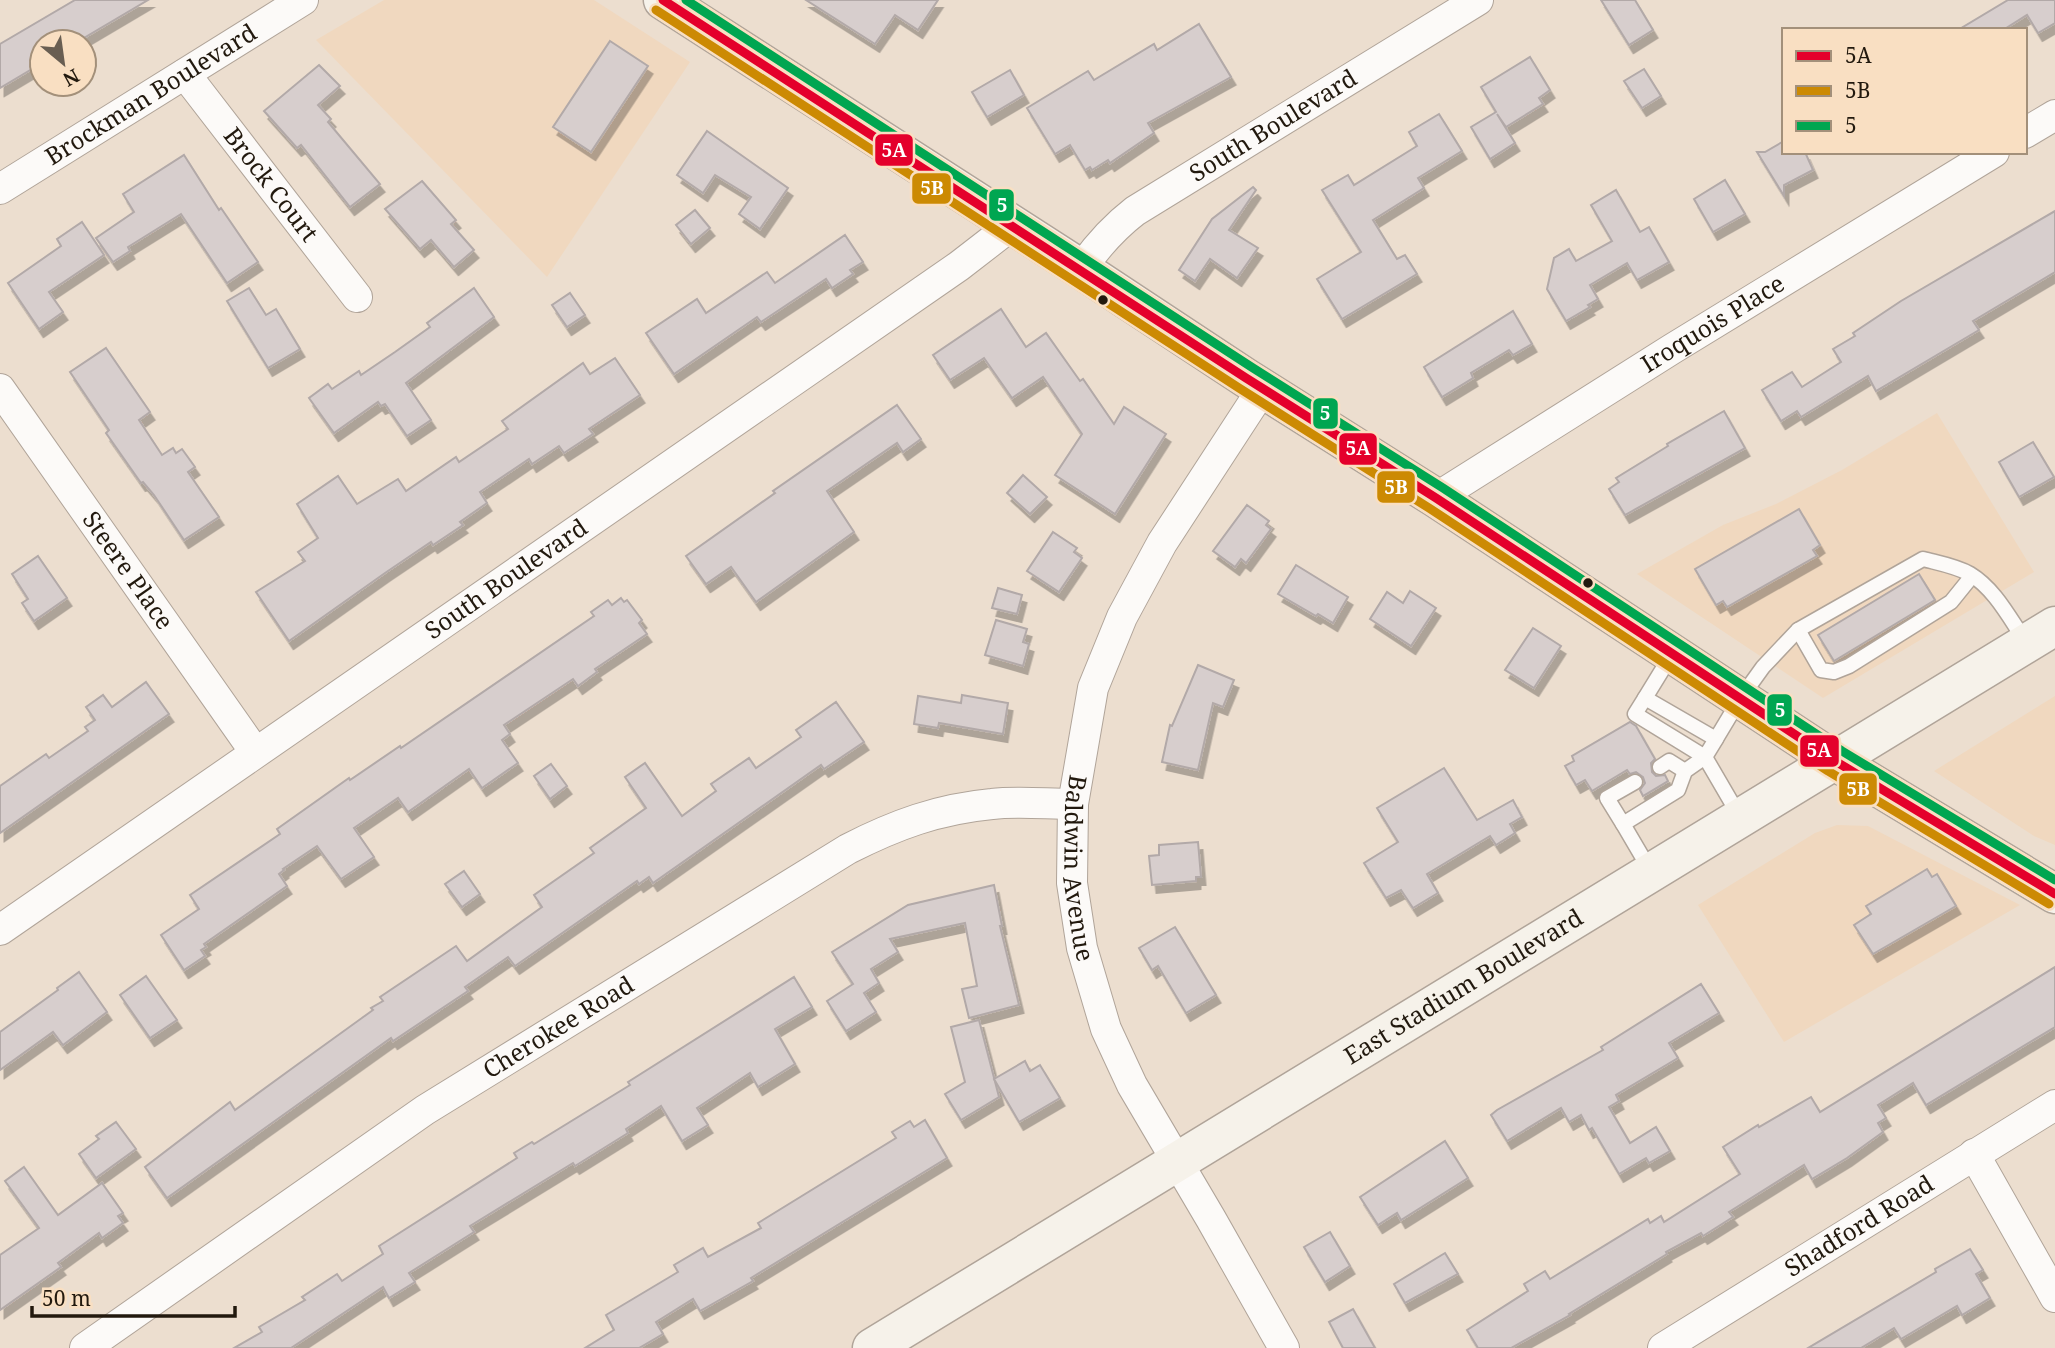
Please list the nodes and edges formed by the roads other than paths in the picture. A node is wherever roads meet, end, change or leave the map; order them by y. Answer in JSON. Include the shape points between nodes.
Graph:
{"nodes":[{"id":1,"x":303,"y":0,"type":"edge"},
{"id":2,"x":1478,"y":0,"type":"edge"},
{"id":3,"x":683,"y":4,"type":"edge"},
{"id":4,"x":185,"y":74,"type":"junction"},
{"id":5,"x":2055,"y":115,"type":"edge"},
{"id":6,"x":2027,"y":132,"type":"edge"},
{"id":7,"x":1991,"y":154,"type":"edge"},
{"id":8,"x":0,"y":189,"type":"edge"},
{"id":9,"x":1012,"y":225,"type":"junction"},
{"id":10,"x":1081,"y":269,"type":"junction"},
{"id":11,"x":357,"y":297,"type":"dead end"},
{"id":12,"x":1262,"y":388,"type":"junction"},
{"id":13,"x":0,"y":389,"type":"edge"},
{"id":14,"x":1436,"y":498,"type":"junction"},
{"id":15,"x":1972,"y":576,"type":"junction"},
{"id":16,"x":1798,"y":630,"type":"junction"},
{"id":17,"x":2041,"y":635,"type":"edge"},
{"id":18,"x":1672,"y":654,"type":"junction"},
{"id":19,"x":1645,"y":698,"type":"junction"},
{"id":20,"x":1740,"y":699,"type":"junction"},
{"id":21,"x":1716,"y":739,"type":"junction"},
{"id":22,"x":255,"y":752,"type":"junction"},
{"id":23,"x":1705,"y":757,"type":"junction"},
{"id":24,"x":1835,"y":761,"type":"junction"},
{"id":25,"x":1660,"y":767,"type":"dead end"},
{"id":26,"x":1685,"y":771,"type":"junction"},
{"id":27,"x":1635,"y":782,"type":"dead end"},
{"id":28,"x":1073,"y":804,"type":"junction"},
{"id":29,"x":1741,"y":818,"type":"junction"},
{"id":30,"x":1623,"y":824,"type":"junction"},
{"id":31,"x":1651,"y":872,"type":"junction"},
{"id":32,"x":2055,"y":894,"type":"edge"},
{"id":33,"x":0,"y":930,"type":"edge"},
{"id":34,"x":2055,"y":1105,"type":"edge"},
{"id":35,"x":1974,"y":1154,"type":"junction"},
{"id":36,"x":1177,"y":1161,"type":"junction"},
{"id":37,"x":2055,"y":1297,"type":"edge"},
{"id":38,"x":85,"y":1348,"type":"edge"},
{"id":39,"x":872,"y":1348,"type":"edge"},
{"id":40,"x":1284,"y":1348,"type":"edge"},
{"id":41,"x":1663,"y":1348,"type":"edge"}],
"edges":[{"from":1,"to":4,"type":"street","name":"Brockman Boulevard"},
{"from":2,"to":10,"type":"street","name":"South Boulevard","via":[[1135,211],[1101,240]]},
{"from":3,"to":9,"type":"main road"},
{"from":4,"to":8,"type":"street","name":"Brockman Boulevard"},
{"from":4,"to":11,"type":"street","name":"Brock Court"},
{"from":5,"to":6,"type":"street"},
{"from":7,"to":14,"type":"street","name":"Iroquois Place"},
{"from":9,"to":10,"type":"main road"},
{"from":9,"to":22,"type":"street","name":"South Boulevard"},
{"from":10,"to":12,"type":"main road"},
{"from":12,"to":14,"type":"main road"},
{"from":12,"to":28,"type":"street","name":"Baldwin Avenue","via":[[1162,543],[1122,617],[1093,688]]},
{"from":13,"to":22,"type":"street","name":"Steere Place"},
{"from":14,"to":18,"type":"main road"},
{"from":15,"to":16,"type":"lane","via":[[1923,559]]},
{"from":15,"to":16,"type":"lane","via":[[1951,602],[1834,672],[1821,670]]},
{"from":15,"to":17,"type":"lane"},
{"from":16,"to":20,"type":"lane"},
{"from":17,"to":24,"type":"main road","name":"East Stadium Boulevard"},
{"from":18,"to":19,"type":"lane"},
{"from":18,"to":20,"type":"main road"},
{"from":19,"to":21,"type":"lane"},
{"from":19,"to":23,"type":"lane","via":[[1635,714]]},
{"from":20,"to":21,"type":"lane"},
{"from":20,"to":24,"type":"main road"},
{"from":21,"to":23,"type":"lane"},
{"from":22,"to":33,"type":"street","name":"South Boulevard"},
{"from":23,"to":26,"type":"lane"},
{"from":23,"to":29,"type":"lane"},
{"from":24,"to":29,"type":"main road","name":"East Stadium Boulevard"},
{"from":24,"to":32,"type":"main road"},
{"from":25,"to":26,"type":"lane","via":[[1669,761]]},
{"from":26,"to":30,"type":"lane","via":[[1678,790]]},
{"from":27,"to":30,"type":"lane","via":[[1608,798]]},
{"from":28,"to":36,"type":"street","name":"Baldwin Avenue","via":[[1072,883],[1082,948],[1106,1029],[1132,1085]]},
{"from":28,"to":38,"type":"street","name":"Cherokee Road","via":[[993,803],[946,810],[893,826],[848,849],[425,1110]]},
{"from":29,"to":31,"type":"main road","name":"East Stadium Boulevard"},
{"from":30,"to":31,"type":"lane"},
{"from":31,"to":36,"type":"main road","name":"East Stadium Boulevard"},
{"from":34,"to":35,"type":"street","name":"Shadford Road"},
{"from":35,"to":37,"type":"street"},
{"from":35,"to":41,"type":"street","name":"Shadford Road"},
{"from":36,"to":39,"type":"main road","name":"East Stadium Boulevard"},
{"from":36,"to":40,"type":"street","name":"Baldwin Avenue"}]}
